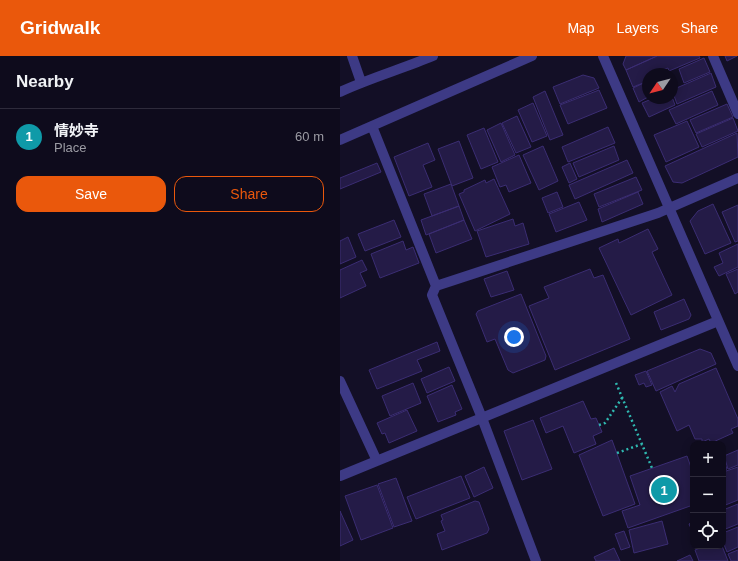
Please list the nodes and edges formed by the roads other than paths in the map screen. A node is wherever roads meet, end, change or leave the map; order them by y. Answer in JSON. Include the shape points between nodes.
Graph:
{"nodes":[{"id":1,"x":352,"y":56,"type":"edge"},
{"id":2,"x":433,"y":56,"type":"edge"},
{"id":3,"x":532,"y":56,"type":"edge"},
{"id":4,"x":603,"y":56,"type":"edge"},
{"id":5,"x":713,"y":56,"type":"edge"},
{"id":6,"x":361,"y":82,"type":"junction"},
{"id":7,"x":340,"y":92,"type":"edge"},
{"id":8,"x":738,"y":114,"type":"edge"},
{"id":9,"x":372,"y":126,"type":"junction"},
{"id":10,"x":340,"y":140,"type":"edge"},
{"id":11,"x":738,"y":178,"type":"edge"},
{"id":12,"x":670,"y":208,"type":"junction"},
{"id":13,"x":436,"y":286,"type":"junction"},
{"id":14,"x":718,"y":321,"type":"junction"},
{"id":15,"x":738,"y":366,"type":"edge"},
{"id":16,"x":340,"y":381,"type":"edge"},
{"id":17,"x":482,"y":418,"type":"junction"},
{"id":18,"x":377,"y":461,"type":"junction"},
{"id":19,"x":340,"y":476,"type":"edge"},
{"id":20,"x":536,"y":561,"type":"edge"}],
"edges":[{"from":1,"to":6,"type":"street"},
{"from":2,"to":6,"type":"street"},
{"from":3,"to":9,"type":"street"},
{"from":4,"to":12,"type":"street"},
{"from":5,"to":8,"type":"street"},
{"from":6,"to":7,"type":"street"},
{"from":9,"to":10,"type":"street"},
{"from":9,"to":13,"type":"street"},
{"from":11,"to":12,"type":"street"},
{"from":12,"to":13,"type":"street"},
{"from":12,"to":14,"type":"street"},
{"from":13,"to":17,"type":"street","via":[[432,294]]},
{"from":14,"to":15,"type":"street"},
{"from":14,"to":17,"type":"street"},
{"from":16,"to":18,"type":"street"},
{"from":17,"to":18,"type":"street"},
{"from":17,"to":20,"type":"street"},
{"from":18,"to":19,"type":"street"}]}
